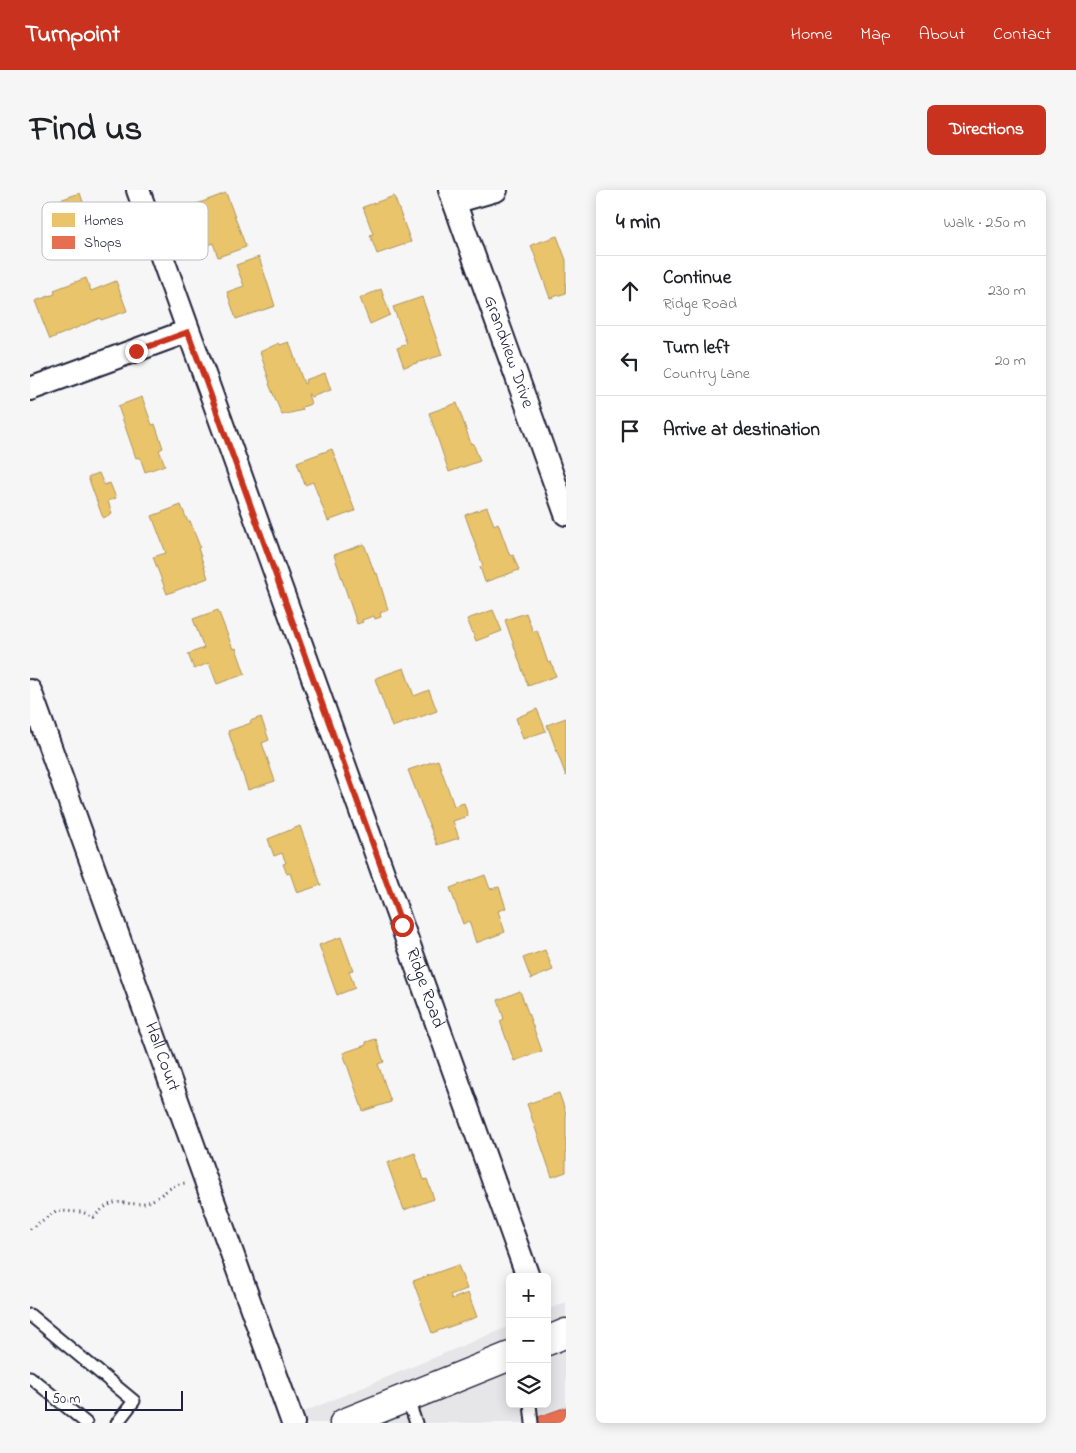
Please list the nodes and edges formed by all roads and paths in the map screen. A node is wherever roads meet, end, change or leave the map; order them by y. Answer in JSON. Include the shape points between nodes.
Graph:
{"nodes":[{"id":1,"x":138,"y":190,"type":"edge"},
{"id":2,"x":496,"y":190,"type":"edge"},
{"id":3,"x":452,"y":196,"type":"edge"},
{"id":4,"x":142,"y":202,"type":"edge"},
{"id":5,"x":163,"y":260,"type":"edge"},
{"id":6,"x":188,"y":332,"type":"junction"},
{"id":7,"x":30,"y":389,"type":"edge"},
{"id":8,"x":566,"y":514,"type":"edge"},
{"id":9,"x":30,"y":690,"type":"edge"},
{"id":10,"x":204,"y":1175,"type":"junction"},
{"id":11,"x":30,"y":1229,"type":"edge"},
{"id":12,"x":527,"y":1273,"type":"edge"},
{"id":13,"x":30,"y":1315,"type":"edge"},
{"id":14,"x":506,"y":1358,"type":"edge"},
{"id":15,"x":30,"y":1377,"type":"edge"},
{"id":16,"x":407,"y":1397,"type":"junction"},
{"id":17,"x":530,"y":1408,"type":"edge"},
{"id":18,"x":86,"y":1423,"type":"edge"},
{"id":19,"x":117,"y":1423,"type":"edge"},
{"id":20,"x":292,"y":1423,"type":"edge"},
{"id":21,"x":344,"y":1423,"type":"edge"},
{"id":22,"x":416,"y":1423,"type":"edge"},
{"id":23,"x":532,"y":1423,"type":"edge"}],
"edges":[{"from":1,"to":4,"type":"street","name":"Ridge Road"},
{"from":2,"to":3,"type":"street"},
{"from":3,"to":8,"type":"street","name":"Grandview Drive"},
{"from":5,"to":6,"type":"street","name":"Ridge Road"},
{"from":6,"to":7,"type":"street"},
{"from":6,"to":12,"type":"street","name":"Ridge Road"},
{"from":9,"to":10,"type":"street","name":"Hall Court"},
{"from":10,"to":11,"type":"path","via":[[144,1203],[111,1203],[94,1217],[82,1212],[56,1212]]},
{"from":10,"to":20,"type":"street","name":"Hall Court"},
{"from":13,"to":19,"type":"lane","via":[[134,1401]]},
{"from":14,"to":16,"type":"street"},
{"from":15,"to":18,"type":"lane"},
{"from":16,"to":21,"type":"street"},
{"from":16,"to":22,"type":"lane"},
{"from":17,"to":23,"type":"lane"}]}
